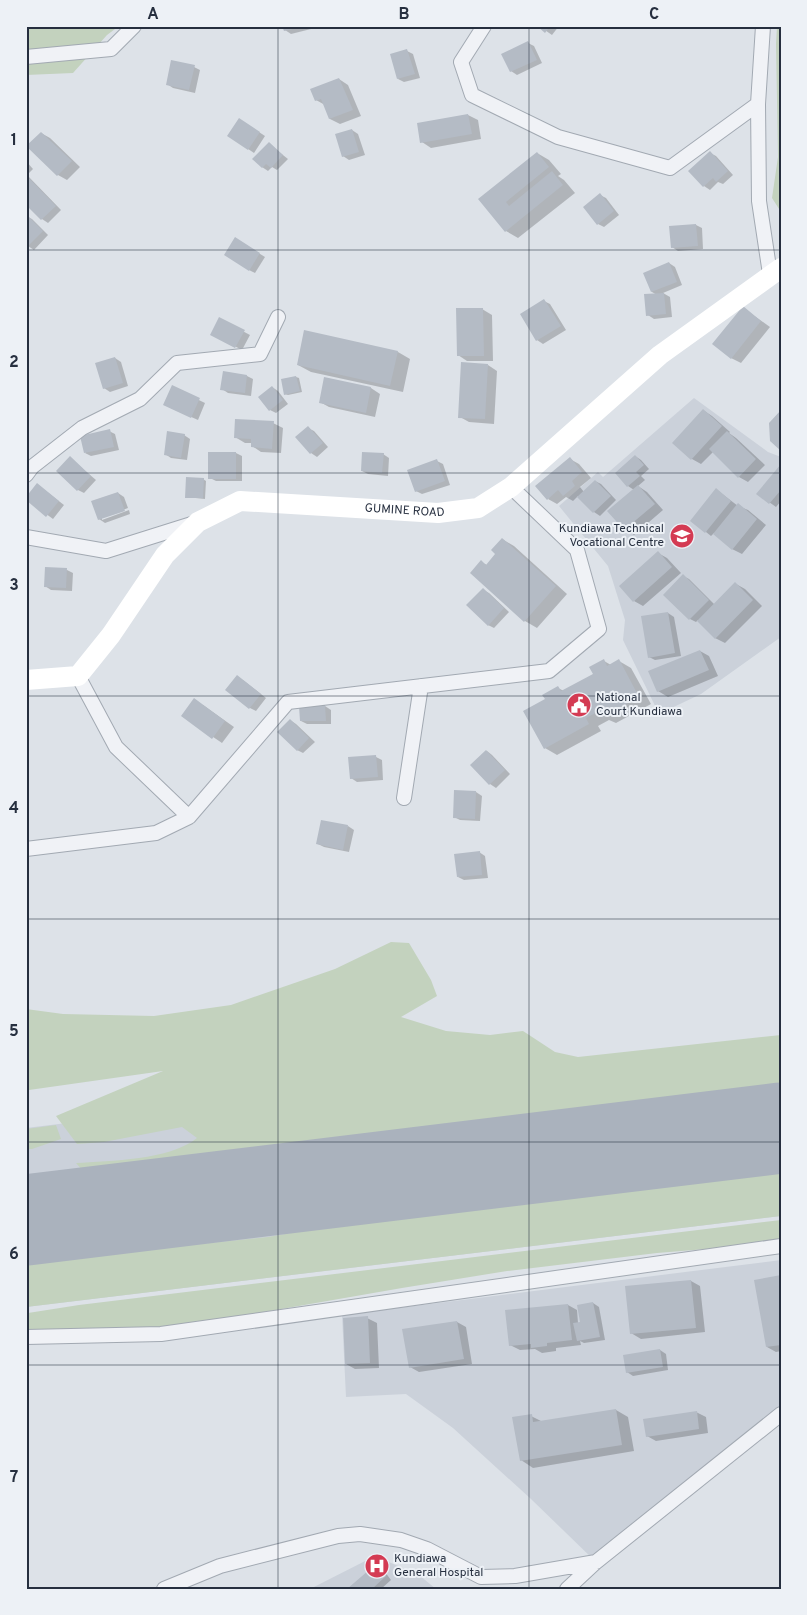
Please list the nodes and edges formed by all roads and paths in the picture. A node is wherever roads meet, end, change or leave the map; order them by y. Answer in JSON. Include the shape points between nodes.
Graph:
{"nodes":[{"id":1,"x":134,"y":26,"type":"edge"},
{"id":2,"x":484,"y":26,"type":"edge"},
{"id":3,"x":763,"y":26,"type":"edge"},
{"id":4,"x":26,"y":57,"type":"edge"},
{"id":5,"x":758,"y":104,"type":"junction"},
{"id":6,"x":776,"y":271,"type":"edge"},
{"id":7,"x":278,"y":318,"type":"dead end"},
{"id":8,"x":26,"y":475,"type":"edge"},
{"id":9,"x":511,"y":487,"type":"junction"},
{"id":10,"x":198,"y":522,"type":"junction"},
{"id":11,"x":26,"y":538,"type":"edge"},
{"id":12,"x":78,"y":676,"type":"junction"},
{"id":13,"x":26,"y":680,"type":"edge"},
{"id":14,"x":421,"y":686,"type":"junction"},
{"id":15,"x":404,"y":798,"type":"dead end"},
{"id":16,"x":189,"y":817,"type":"junction"},
{"id":17,"x":26,"y":848,"type":"edge"},
{"id":18,"x":781,"y":1246,"type":"edge"},
{"id":19,"x":26,"y":1337,"type":"edge"},
{"id":20,"x":781,"y":1414,"type":"edge"},
{"id":21,"x":596,"y":1562,"type":"junction"},
{"id":22,"x":164,"y":1589,"type":"edge"},
{"id":23,"x":567,"y":1589,"type":"edge"}],
"edges":[{"from":1,"to":4,"type":"street","via":[[111,49]]},
{"from":2,"to":5,"type":"street","via":[[461,62],[472,95],[558,137],[670,168]]},
{"from":3,"to":5,"type":"street"},
{"from":5,"to":6,"type":"street","via":[[759,201]]},
{"from":6,"to":9,"type":"main road","name":"GUMINE ROAD","via":[[660,356]]},
{"from":7,"to":8,"type":"street","via":[[260,354],[176,363],[140,399],[82,428]]},
{"from":9,"to":10,"type":"main road","name":"GUMINE ROAD","via":[[478,508],[438,513],[240,501]]},
{"from":9,"to":14,"type":"street","via":[[576,550],[599,630],[549,671]]},
{"from":10,"to":11,"type":"street","via":[[106,550]]},
{"from":10,"to":12,"type":"main road","name":"GUMINE ROAD","via":[[165,555],[111,635]]},
{"from":12,"to":13,"type":"main road"},
{"from":12,"to":16,"type":"street","via":[[116,747]]},
{"from":14,"to":15,"type":"street"},
{"from":14,"to":16,"type":"street","via":[[288,702]]},
{"from":16,"to":17,"type":"street","via":[[156,833]]},
{"from":18,"to":19,"type":"street","via":[[161,1334]]},
{"from":20,"to":21,"type":"street"},
{"from":21,"to":22,"type":"street","via":[[515,1576],[482,1577],[427,1549],[401,1540],[360,1534],[338,1536],[220,1566]]},
{"from":21,"to":23,"type":"street"}]}
